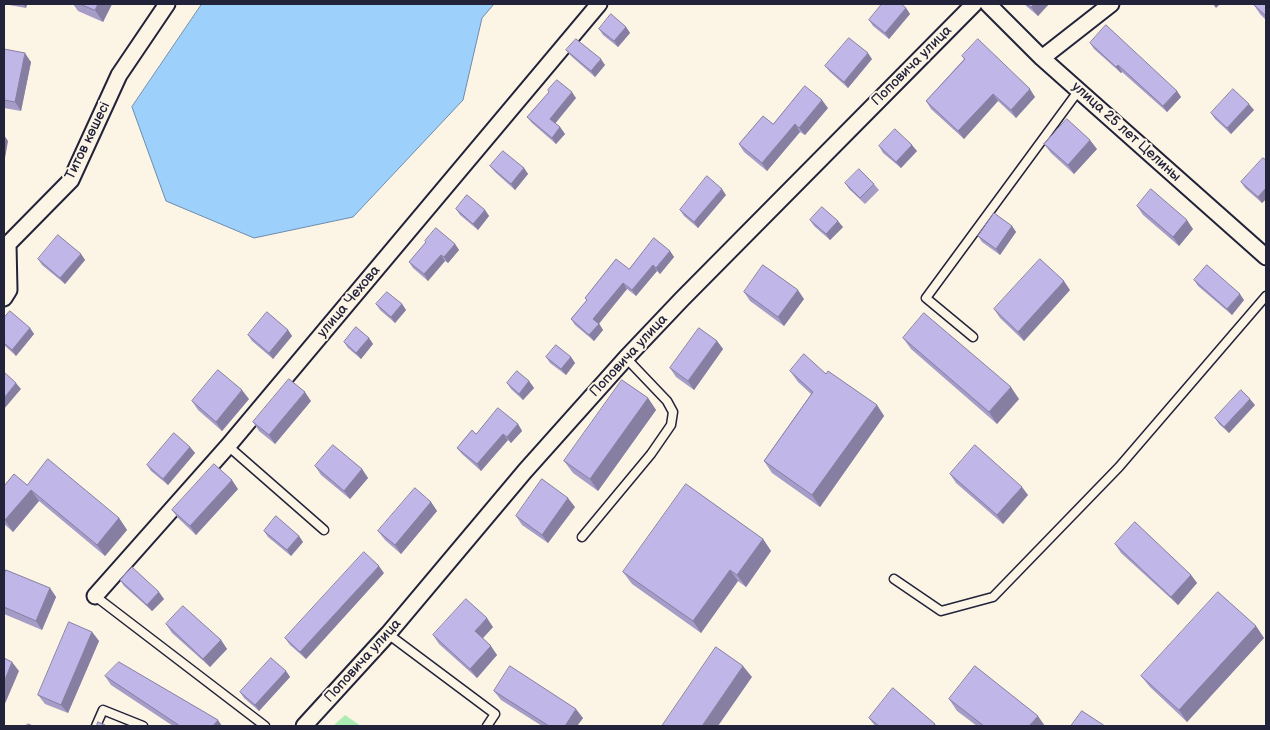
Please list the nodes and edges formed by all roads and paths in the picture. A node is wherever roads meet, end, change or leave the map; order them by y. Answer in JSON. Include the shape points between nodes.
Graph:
{"nodes":[{"id":1,"x":167,"y":4,"type":"edge"},
{"id":2,"x":599,"y":4,"type":"edge"},
{"id":3,"x":974,"y":4,"type":"edge"},
{"id":4,"x":988,"y":4,"type":"edge"},
{"id":5,"x":1112,"y":4,"type":"edge"},
{"id":6,"x":1042,"y":58,"type":"junction"},
{"id":7,"x":1079,"y":90,"type":"junction"},
{"id":8,"x":1266,"y":256,"type":"edge"},
{"id":9,"x":6,"y":262,"type":"edge"},
{"id":10,"x":1266,"y":296,"type":"edge"},
{"id":11,"x":4,"y":298,"type":"edge"},
{"id":12,"x":973,"y":337,"type":"dead end"},
{"id":13,"x":626,"y":358,"type":"junction"},
{"id":14,"x":228,"y":446,"type":"junction"},
{"id":15,"x":324,"y":530,"type":"dead end"},
{"id":16,"x":582,"y":537,"type":"dead end"},
{"id":17,"x":894,"y":579,"type":"dead end"},
{"id":18,"x":95,"y":596,"type":"joint"},
{"id":19,"x":388,"y":634,"type":"junction"},
{"id":20,"x":96,"y":726,"type":"edge"},
{"id":21,"x":143,"y":726,"type":"edge"},
{"id":22,"x":263,"y":726,"type":"edge"},
{"id":23,"x":304,"y":726,"type":"edge"},
{"id":24,"x":487,"y":726,"type":"edge"}],
"edges":[{"from":1,"to":9,"type":"street","name":"Титов көшесі","via":[[119,75],[71,180],[8,244]]},
{"from":2,"to":14,"type":"street","name":"улица Чехова"},
{"from":3,"to":13,"type":"street","name":"Поповича улица"},
{"from":4,"to":6,"type":"street","name":"улица 25 лет Целины"},
{"from":5,"to":6,"type":"street"},
{"from":6,"to":7,"type":"street","name":"улица 25 лет Целины"},
{"from":7,"to":8,"type":"street","name":"улица 25 лет Целины"},
{"from":7,"to":12,"type":"lane","via":[[926,298]]},
{"from":9,"to":11,"type":"street","name":"Титов көшесі","via":[[9,290]]},
{"from":10,"to":17,"type":"lane","via":[[1119,467],[993,596],[941,611]]},
{"from":13,"to":16,"type":"lane","via":[[667,401],[673,412],[671,425]]},
{"from":13,"to":19,"type":"street","name":"Поповича улица","via":[[525,471]]},
{"from":14,"to":15,"type":"lane"},
{"from":14,"to":18,"type":"street","name":"улица Чехова"},
{"from":18,"to":22,"type":"lane"},
{"from":19,"to":23,"type":"street","name":"Поповича улица"},
{"from":19,"to":24,"type":"lane","via":[[495,714]]},
{"from":20,"to":21,"type":"lane","via":[[103,710]]}]}
